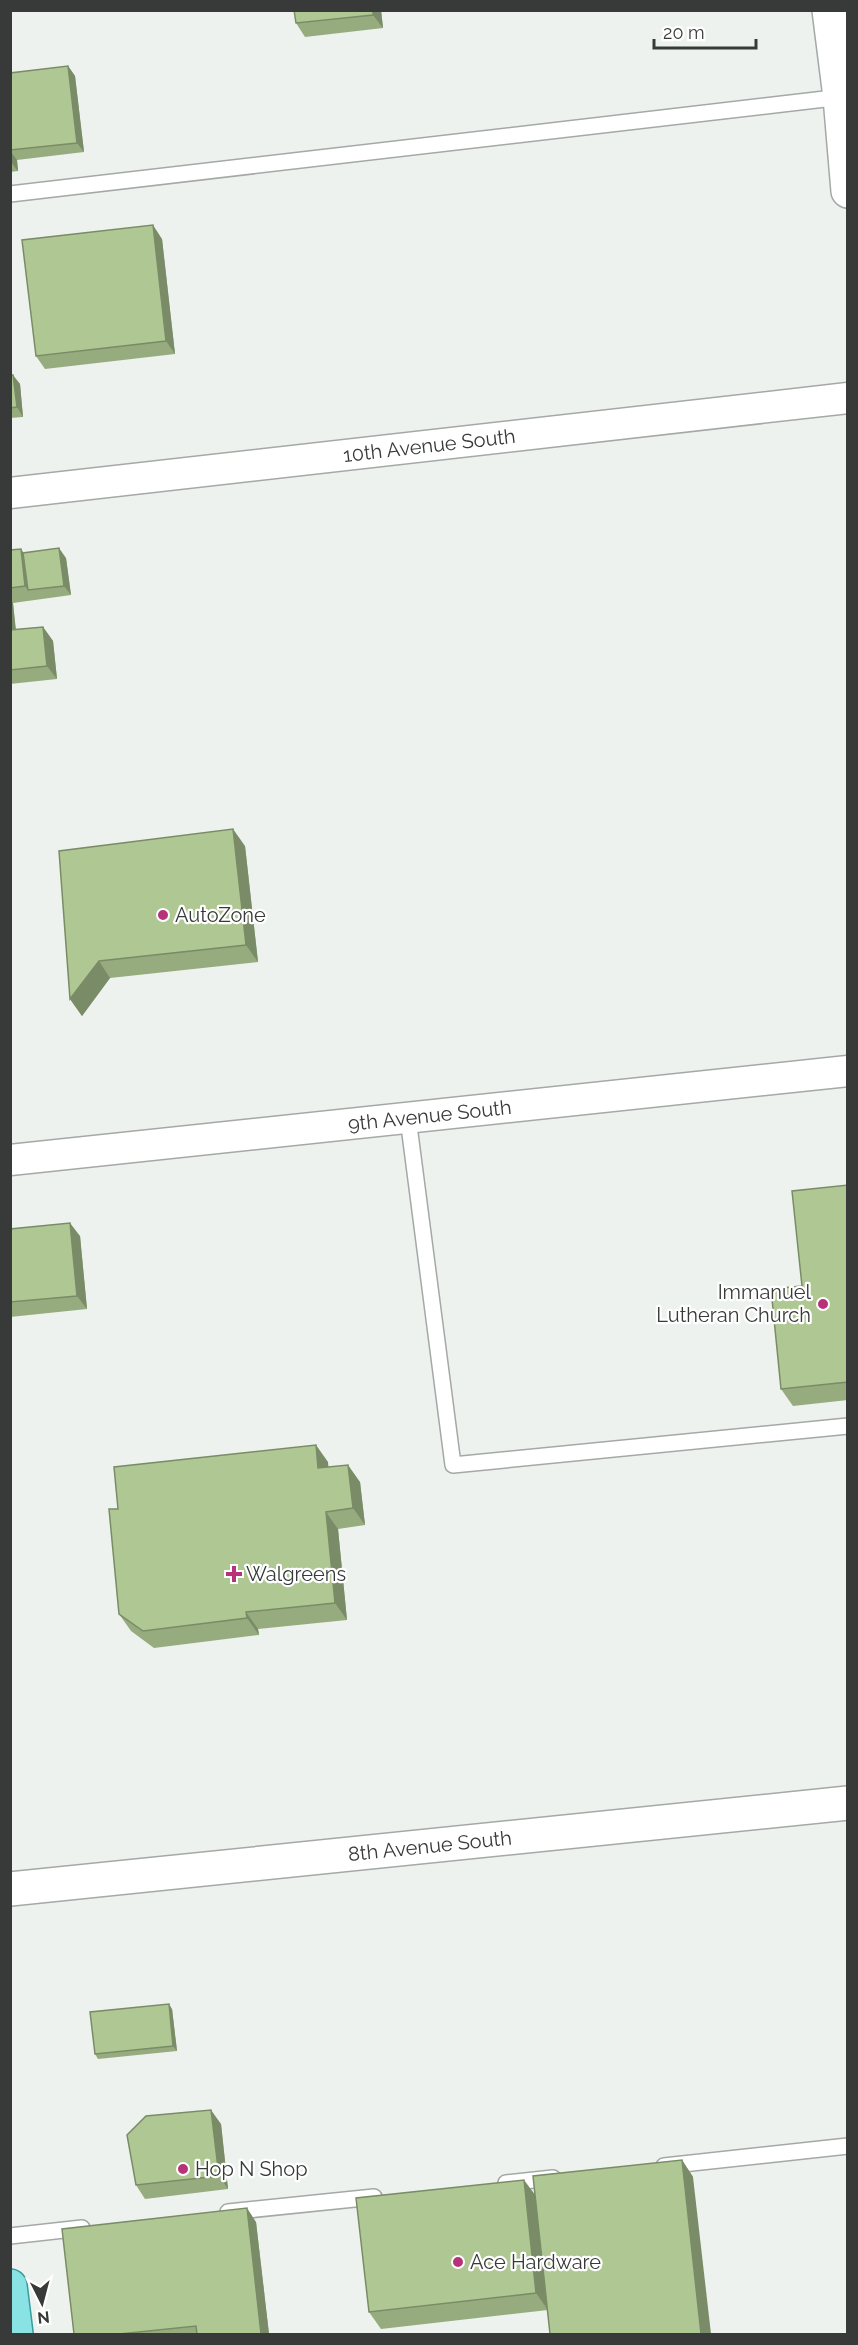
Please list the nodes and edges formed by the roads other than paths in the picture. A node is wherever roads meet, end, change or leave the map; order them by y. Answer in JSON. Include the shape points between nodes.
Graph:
{"nodes":[{"id":1,"x":829,"y":10,"type":"edge"},
{"id":2,"x":844,"y":96,"type":"edge"},
{"id":3,"x":848,"y":191,"type":"edge"},
{"id":4,"x":10,"y":194,"type":"edge"},
{"id":5,"x":848,"y":398,"type":"edge"},
{"id":6,"x":10,"y":494,"type":"edge"},
{"id":7,"x":848,"y":1071,"type":"edge"},
{"id":8,"x":408,"y":1118,"type":"junction"},
{"id":9,"x":10,"y":1160,"type":"edge"},
{"id":10,"x":848,"y":1426,"type":"edge"},
{"id":11,"x":848,"y":1803,"type":"edge"},
{"id":12,"x":10,"y":1889,"type":"edge"},
{"id":13,"x":848,"y":2146,"type":"edge"},
{"id":14,"x":647,"y":2168,"type":"edge"},
{"id":15,"x":565,"y":2176,"type":"edge"},
{"id":16,"x":494,"y":2184,"type":"edge"},
{"id":17,"x":388,"y":2195,"type":"edge"},
{"id":18,"x":211,"y":2214,"type":"edge"},
{"id":19,"x":93,"y":2227,"type":"edge"},
{"id":20,"x":10,"y":2236,"type":"edge"},
{"id":21,"x":10,"y":2286,"type":"edge"},
{"id":22,"x":16,"y":2334,"type":"edge"}],
"edges":[{"from":1,"to":2,"type":"street"},
{"from":2,"to":3,"type":"street"},
{"from":2,"to":4,"type":"lane"},
{"from":5,"to":6,"type":"street","name":"10th Avenue South"},
{"from":7,"to":8,"type":"street","name":"9th Avenue South"},
{"from":8,"to":9,"type":"street","name":"9th Avenue South"},
{"from":8,"to":10,"type":"lane","via":[[453,1465]]},
{"from":11,"to":12,"type":"street","name":"8th Avenue South"},
{"from":13,"to":14,"type":"lane"},
{"from":15,"to":16,"type":"lane"},
{"from":17,"to":18,"type":"lane"},
{"from":19,"to":20,"type":"lane"},
{"from":21,"to":22,"type":"main road"}]}
